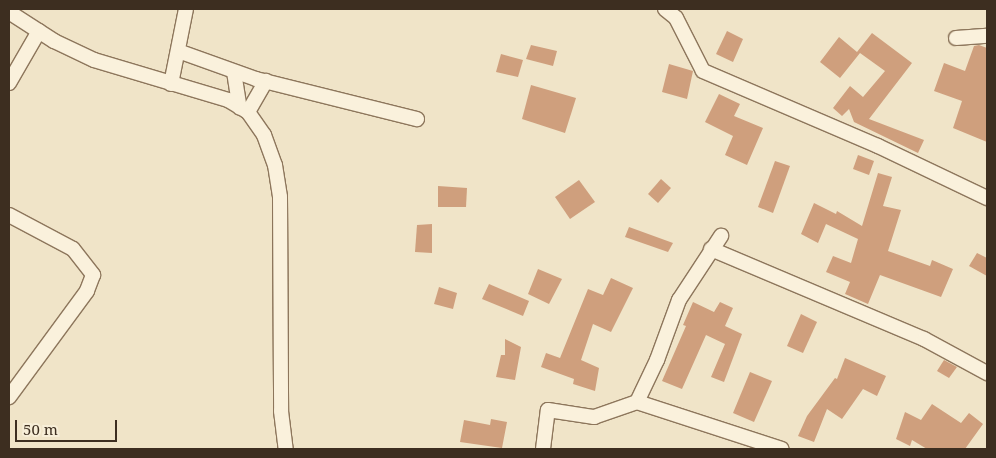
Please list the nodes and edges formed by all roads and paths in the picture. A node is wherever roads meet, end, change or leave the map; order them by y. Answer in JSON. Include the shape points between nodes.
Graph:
{"nodes":[{"id":1,"x":186,"y":9,"type":"edge"},
{"id":2,"x":665,"y":9,"type":"edge"},
{"id":3,"x":9,"y":12,"type":"edge"},
{"id":4,"x":38,"y":31,"type":"junction"},
{"id":5,"x":987,"y":36,"type":"edge"},
{"id":6,"x":956,"y":38,"type":"dead end"},
{"id":7,"x":178,"y":51,"type":"junction"},
{"id":8,"x":234,"y":72,"type":"junction"},
{"id":9,"x":266,"y":81,"type":"junction"},
{"id":10,"x":9,"y":83,"type":"edge"},
{"id":11,"x":171,"y":84,"type":"junction"},
{"id":12,"x":244,"y":110,"type":"junction"},
{"id":13,"x":417,"y":119,"type":"dead end"},
{"id":14,"x":987,"y":198,"type":"edge"},
{"id":15,"x":9,"y":215,"type":"edge"},
{"id":16,"x":721,"y":236,"type":"dead end"},
{"id":17,"x":711,"y":249,"type":"junction"},
{"id":18,"x":987,"y":373,"type":"edge"},
{"id":19,"x":9,"y":397,"type":"edge"},
{"id":20,"x":637,"y":402,"type":"junction"},
{"id":21,"x":286,"y":449,"type":"edge"},
{"id":22,"x":543,"y":449,"type":"edge"},
{"id":23,"x":782,"y":449,"type":"edge"}],
"edges":[{"from":1,"to":7,"type":"street"},
{"from":2,"to":14,"type":"street","via":[[676,18],[704,71],[878,146]]},
{"from":3,"to":4,"type":"street"},
{"from":4,"to":10,"type":"street"},
{"from":4,"to":11,"type":"street","via":[[94,60]]},
{"from":5,"to":6,"type":"street"},
{"from":7,"to":8,"type":"street"},
{"from":7,"to":11,"type":"street"},
{"from":8,"to":9,"type":"street"},
{"from":8,"to":12,"type":"street"},
{"from":9,"to":12,"type":"street"},
{"from":9,"to":13,"type":"street"},
{"from":11,"to":12,"type":"street","via":[[228,100]]},
{"from":12,"to":21,"type":"street","via":[[264,135],[276,165],[280,197],[280,411]]},
{"from":15,"to":19,"type":"street","via":[[73,249],[93,275],[87,291]]},
{"from":16,"to":17,"type":"street"},
{"from":17,"to":18,"type":"street","via":[[924,339]]},
{"from":17,"to":20,"type":"street","via":[[679,300],[657,360]]},
{"from":20,"to":22,"type":"street","via":[[594,418],[548,410]]},
{"from":20,"to":23,"type":"street"}]}
